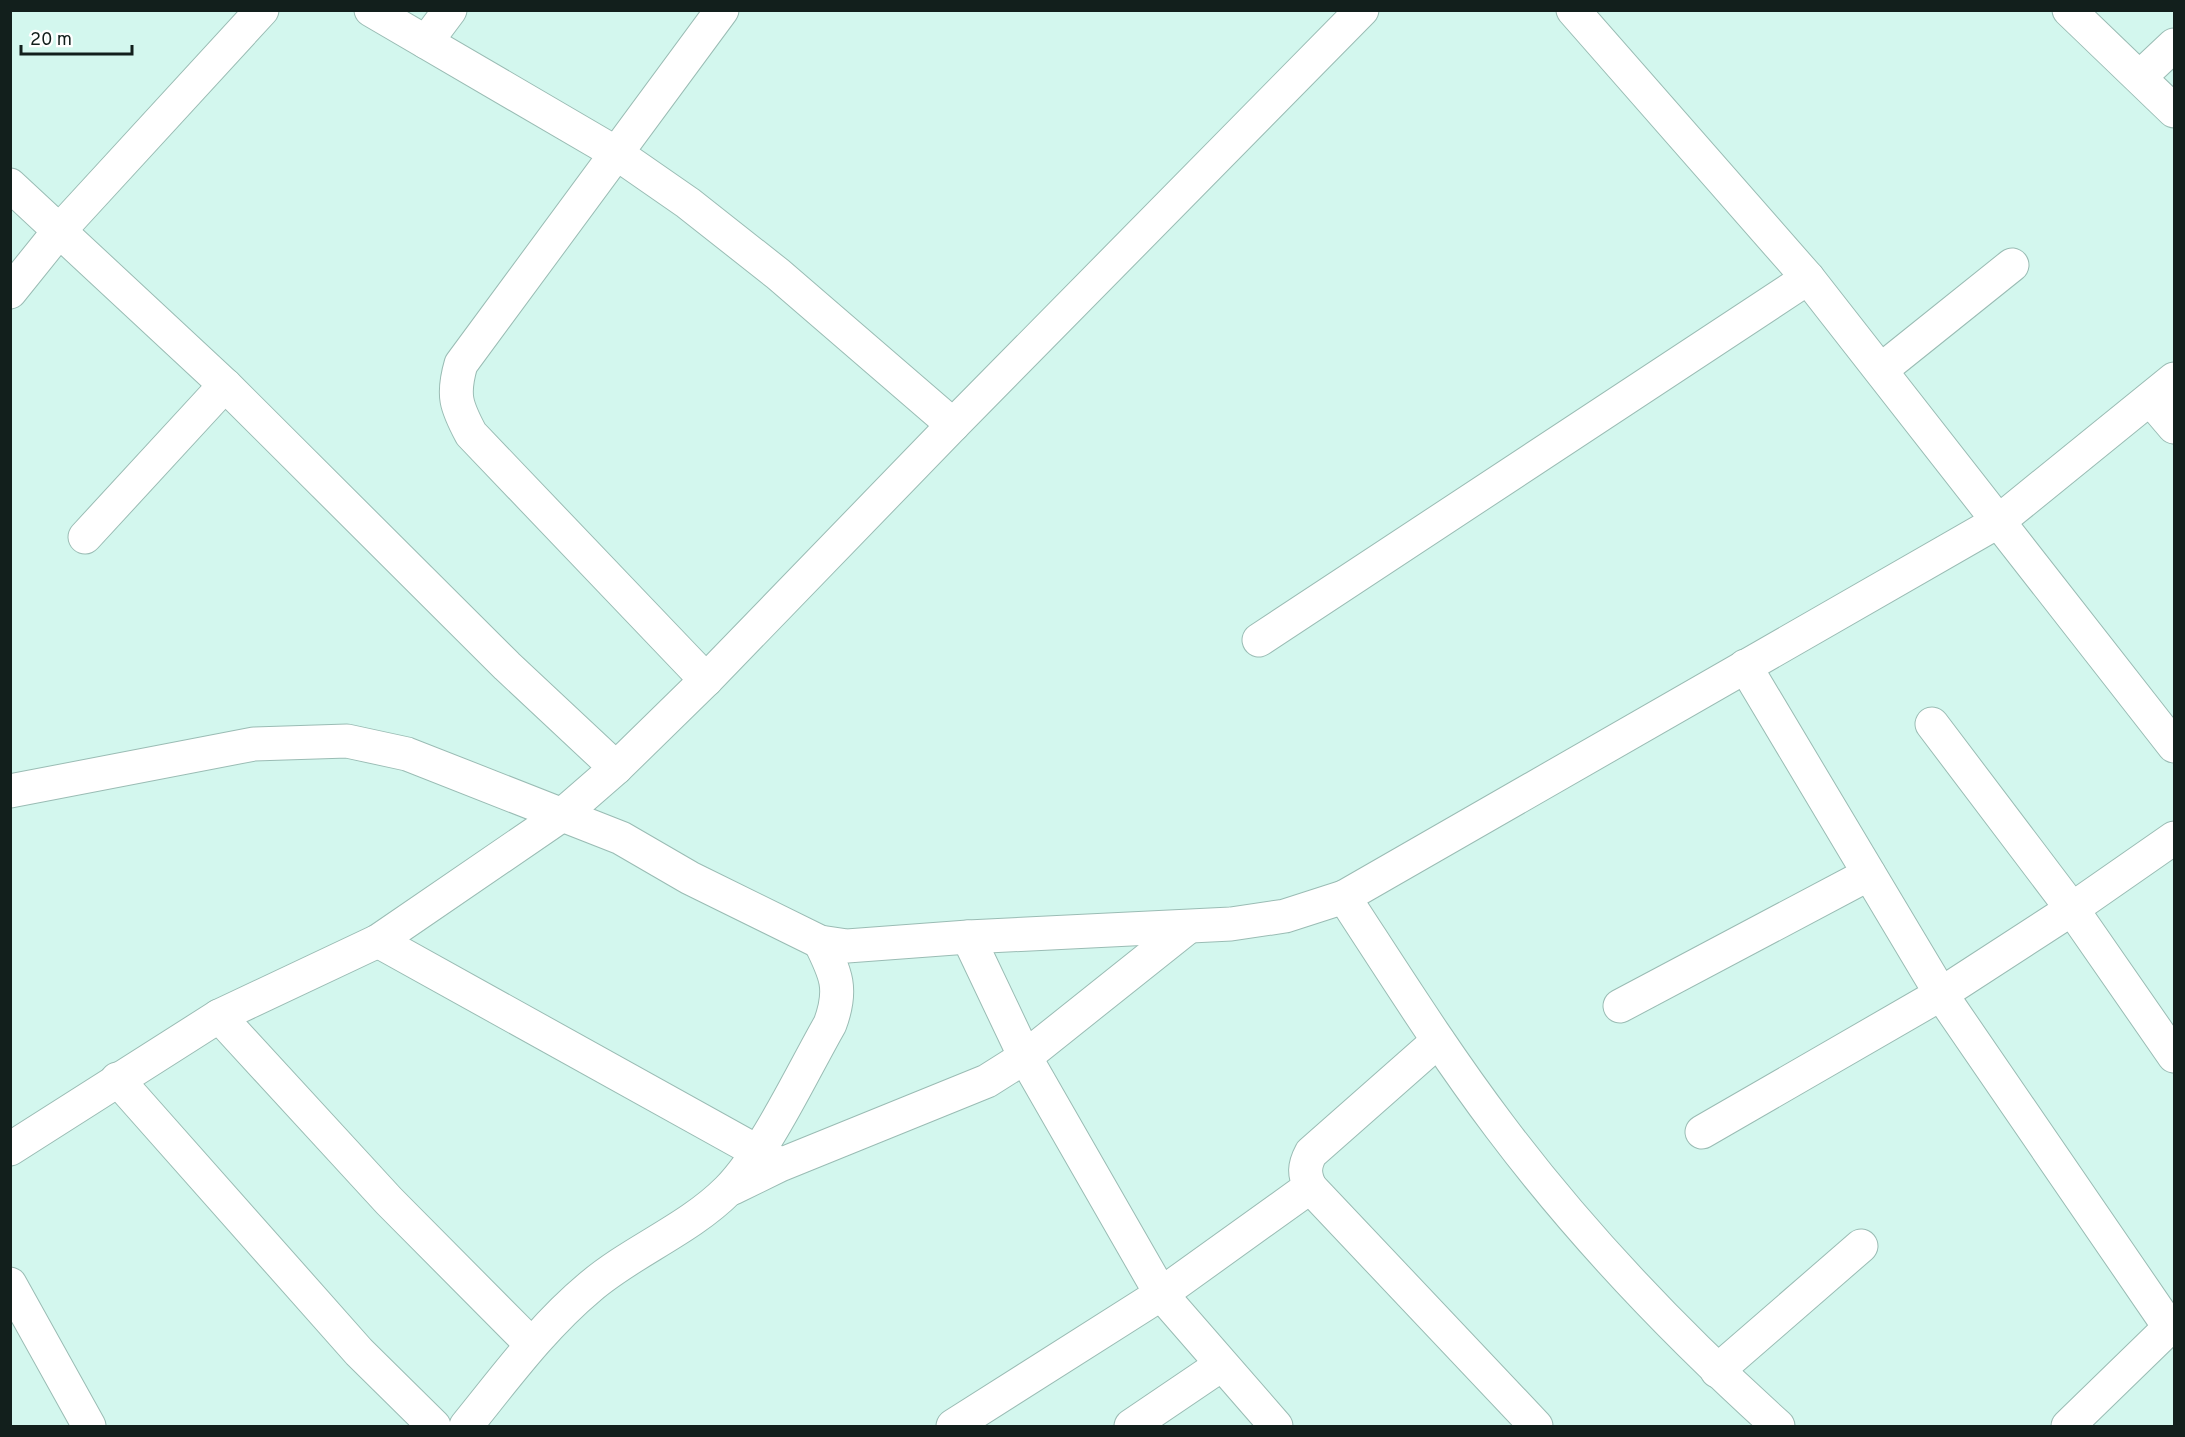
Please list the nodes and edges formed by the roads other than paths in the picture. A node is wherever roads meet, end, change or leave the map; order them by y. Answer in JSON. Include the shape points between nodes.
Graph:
{"nodes":[{"id":1,"x":262,"y":10,"type":"edge"},
{"id":2,"x":371,"y":10,"type":"edge"},
{"id":3,"x":450,"y":10,"type":"edge"},
{"id":4,"x":722,"y":10,"type":"edge"},
{"id":5,"x":1573,"y":10,"type":"edge"},
{"id":6,"x":2069,"y":10,"type":"edge"},
{"id":7,"x":1356,"y":12,"type":"edge"},
{"id":8,"x":426,"y":42,"type":"junction"},
{"id":9,"x":2175,"y":45,"type":"edge"},
{"id":10,"x":2140,"y":77,"type":"junction"},
{"id":11,"x":2175,"y":111,"type":"edge"},
{"id":12,"x":616,"y":153,"type":"junction"},
{"id":13,"x":10,"y":184,"type":"edge"},
{"id":14,"x":59,"y":231,"type":"junction"},
{"id":15,"x":2012,"y":265,"type":"dead end"},
{"id":16,"x":1808,"y":278,"type":"junction"},
{"id":17,"x":10,"y":292,"type":"edge"},
{"id":18,"x":1881,"y":370,"type":"junction"},
{"id":19,"x":2175,"y":379,"type":"edge"},
{"id":20,"x":225,"y":385,"type":"junction"},
{"id":21,"x":2151,"y":400,"type":"junction"},
{"id":22,"x":953,"y":425,"type":"junction"},
{"id":23,"x":2175,"y":427,"type":"edge"},
{"id":24,"x":2000,"y":521,"type":"junction"},
{"id":25,"x":85,"y":537,"type":"dead end"},
{"id":26,"x":1258,"y":640,"type":"dead end"},
{"id":27,"x":1745,"y":666,"type":"junction"},
{"id":28,"x":706,"y":680,"type":"junction"},
{"id":29,"x":1932,"y":724,"type":"dead end"},
{"id":30,"x":2175,"y":746,"type":"edge"},
{"id":31,"x":616,"y":768,"type":"junction"},
{"id":32,"x":10,"y":791,"type":"edge"},
{"id":33,"x":562,"y":815,"type":"junction"},
{"id":34,"x":2175,"y":838,"type":"edge"},
{"id":35,"x":1869,"y":874,"type":"junction"},
{"id":36,"x":1344,"y":897,"type":"junction"},
{"id":37,"x":2072,"y":909,"type":"junction"},
{"id":38,"x":1188,"y":927,"type":"junction"},
{"id":39,"x":968,"y":937,"type":"junction"},
{"id":40,"x":378,"y":941,"type":"junction"},
{"id":41,"x":820,"y":942,"type":"junction"},
{"id":42,"x":1941,"y":994,"type":"junction"},
{"id":43,"x":1620,"y":1006,"type":"dead end"},
{"id":44,"x":219,"y":1016,"type":"junction"},
{"id":45,"x":1438,"y":1041,"type":"junction"},
{"id":46,"x":2175,"y":1056,"type":"edge"},
{"id":47,"x":1025,"y":1057,"type":"junction"},
{"id":48,"x":117,"y":1079,"type":"junction"},
{"id":49,"x":1702,"y":1132,"type":"dead end"},
{"id":50,"x":10,"y":1149,"type":"edge"},
{"id":51,"x":769,"y":1157,"type":"junction"},
{"id":52,"x":1310,"y":1187,"type":"junction"},
{"id":53,"x":1862,"y":1246,"type":"dead end"},
{"id":54,"x":10,"y":1284,"type":"edge"},
{"id":55,"x":1161,"y":1294,"type":"junction"},
{"id":56,"x":2172,"y":1326,"type":"edge"},
{"id":57,"x":531,"y":1344,"type":"junction"},
{"id":58,"x":1221,"y":1365,"type":"junction"},
{"id":59,"x":1718,"y":1371,"type":"junction"},
{"id":60,"x":88,"y":1426,"type":"edge"},
{"id":61,"x":434,"y":1426,"type":"edge"},
{"id":62,"x":466,"y":1426,"type":"edge"},
{"id":63,"x":953,"y":1426,"type":"edge"},
{"id":64,"x":1131,"y":1426,"type":"edge"},
{"id":65,"x":1276,"y":1426,"type":"edge"},
{"id":66,"x":1536,"y":1426,"type":"edge"},
{"id":67,"x":1778,"y":1426,"type":"edge"},
{"id":68,"x":2068,"y":1426,"type":"edge"}],
"edges":[{"from":1,"to":14,"type":"street"},
{"from":2,"to":8,"type":"street"},
{"from":3,"to":8,"type":"street"},
{"from":4,"to":12,"type":"street"},
{"from":5,"to":16,"type":"street"},
{"from":6,"to":10,"type":"street"},
{"from":7,"to":22,"type":"street"},
{"from":8,"to":12,"type":"street"},
{"from":9,"to":10,"type":"street"},
{"from":10,"to":11,"type":"street"},
{"from":12,"to":22,"type":"street","via":[[688,203],[778,274]]},
{"from":12,"to":28,"type":"street","via":[[461,364],[455,387],[458,408],[471,434]]},
{"from":13,"to":14,"type":"street"},
{"from":14,"to":17,"type":"street"},
{"from":14,"to":20,"type":"street"},
{"from":15,"to":18,"type":"street"},
{"from":16,"to":18,"type":"street"},
{"from":16,"to":26,"type":"street"},
{"from":18,"to":24,"type":"street"},
{"from":19,"to":21,"type":"street"},
{"from":20,"to":25,"type":"street"},
{"from":20,"to":31,"type":"street","via":[[507,666]]},
{"from":21,"to":23,"type":"street"},
{"from":21,"to":24,"type":"street"},
{"from":22,"to":28,"type":"street"},
{"from":24,"to":27,"type":"street"},
{"from":24,"to":30,"type":"street"},
{"from":27,"to":35,"type":"street"},
{"from":27,"to":36,"type":"street"},
{"from":28,"to":31,"type":"street"},
{"from":29,"to":37,"type":"street"},
{"from":31,"to":33,"type":"street"},
{"from":32,"to":33,"type":"street","via":[[254,744],[347,741],[408,754]]},
{"from":33,"to":40,"type":"street"},
{"from":33,"to":41,"type":"street","via":[[621,838],[690,878]]},
{"from":34,"to":37,"type":"street"},
{"from":35,"to":42,"type":"street"},
{"from":35,"to":43,"type":"street"},
{"from":36,"to":38,"type":"street","via":[[1285,916]]},
{"from":36,"to":45,"type":"street"},
{"from":37,"to":42,"type":"street"},
{"from":37,"to":46,"type":"street"},
{"from":38,"to":39,"type":"street"},
{"from":38,"to":47,"type":"street"},
{"from":39,"to":41,"type":"street","via":[[881,945]]},
{"from":39,"to":47,"type":"street"},
{"from":40,"to":44,"type":"street"},
{"from":40,"to":51,"type":"street"},
{"from":41,"to":51,"type":"street","via":[[838,985],[837,1004]]},
{"from":42,"to":49,"type":"street"},
{"from":42,"to":56,"type":"street"},
{"from":44,"to":48,"type":"street"},
{"from":44,"to":57,"type":"street","via":[[389,1201]]},
{"from":45,"to":52,"type":"street","via":[[1311,1153],[1305,1163]]},
{"from":45,"to":59,"type":"street","via":[[1544,1183]]},
{"from":47,"to":51,"type":"street","via":[[987,1081]]},
{"from":47,"to":55,"type":"street"},
{"from":48,"to":50,"type":"street"},
{"from":48,"to":61,"type":"street","via":[[359,1352]]},
{"from":51,"to":57,"type":"street","via":[[707,1208],[590,1286]]},
{"from":52,"to":55,"type":"street"},
{"from":52,"to":66,"type":"street"},
{"from":53,"to":59,"type":"street"},
{"from":54,"to":60,"type":"street"},
{"from":55,"to":58,"type":"street"},
{"from":55,"to":63,"type":"street"},
{"from":56,"to":68,"type":"street"},
{"from":57,"to":62,"type":"street"},
{"from":58,"to":64,"type":"street"},
{"from":58,"to":65,"type":"street"},
{"from":59,"to":67,"type":"street"}]}
